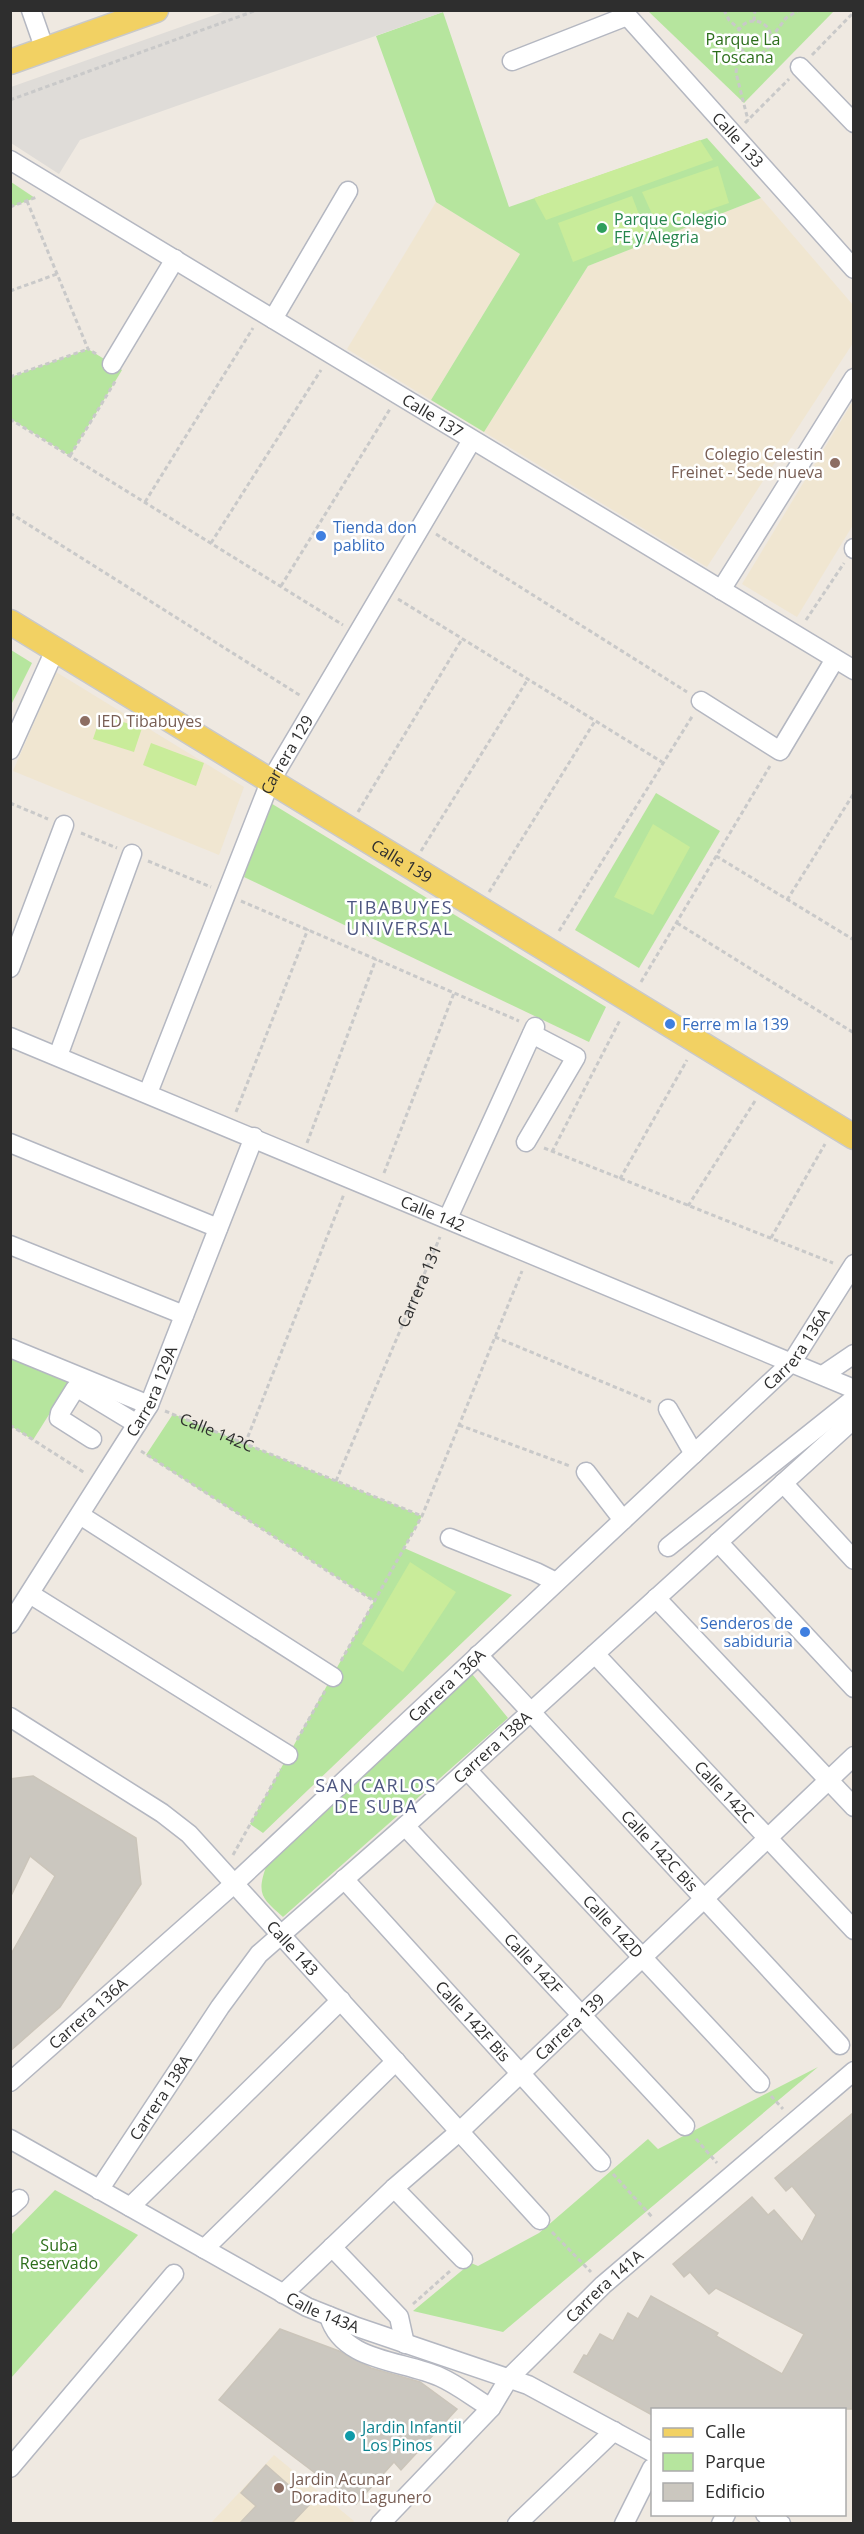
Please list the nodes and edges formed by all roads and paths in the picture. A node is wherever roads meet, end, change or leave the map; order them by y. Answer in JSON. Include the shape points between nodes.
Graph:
{"nodes":[{"id":1,"x":31,"y":10,"type":"edge"},
{"id":2,"x":156,"y":10,"type":"edge"},
{"id":3,"x":257,"y":10,"type":"edge"},
{"id":4,"x":724,"y":10,"type":"edge"},
{"id":5,"x":755,"y":10,"type":"edge"},
{"id":6,"x":799,"y":10,"type":"edge"},
{"id":7,"x":625,"y":13,"type":"edge"},
{"id":8,"x":126,"y":15,"type":"edge"},
{"id":9,"x":754,"y":21,"type":"junction"},
{"id":10,"x":740,"y":29,"type":"junction"},
{"id":11,"x":771,"y":38,"type":"junction"},
{"id":12,"x":739,"y":46,"type":"junction"},
{"id":13,"x":45,"y":50,"type":"junction"},
{"id":14,"x":512,"y":61,"type":"dead end"},
{"id":15,"x":10,"y":62,"type":"edge"},
{"id":16,"x":800,"y":67,"type":"dead end"},
{"id":17,"x":10,"y":100,"type":"edge"},
{"id":18,"x":748,"y":120,"type":"dead end"},
{"id":19,"x":854,"y":123,"type":"edge"},
{"id":20,"x":10,"y":160,"type":"edge"},
{"id":21,"x":348,"y":191,"type":"dead end"},
{"id":22,"x":27,"y":201,"type":"dead end"},
{"id":23,"x":175,"y":260,"type":"junction"},
{"id":24,"x":854,"y":269,"type":"edge"},
{"id":25,"x":57,"y":274,"type":"junction"},
{"id":26,"x":10,"y":291,"type":"edge"},
{"id":27,"x":268,"y":316,"type":"junction"},
{"id":28,"x":332,"y":354,"type":"junction"},
{"id":29,"x":114,"y":372,"type":"joint"},
{"id":30,"x":10,"y":377,"type":"edge"},
{"id":31,"x":854,"y":378,"type":"edge"},
{"id":32,"x":399,"y":395,"type":"junction"},
{"id":33,"x":10,"y":418,"type":"edge"},
{"id":34,"x":472,"y":440,"type":"junction"},
{"id":35,"x":70,"y":456,"type":"junction"},
{"id":36,"x":145,"y":502,"type":"junction"},
{"id":37,"x":10,"y":513,"type":"edge"},
{"id":38,"x":422,"y":525,"type":"junction"},
{"id":39,"x":211,"y":543,"type":"junction"},
{"id":40,"x":853,"y":549,"type":"edge"},
{"id":41,"x":280,"y":586,"type":"junction"},
{"id":42,"x":383,"y":590,"type":"junction"},
{"id":43,"x":721,"y":590,"type":"junction"},
{"id":44,"x":10,"y":622,"type":"edge"},
{"id":45,"x":357,"y":634,"type":"junction"},
{"id":46,"x":796,"y":636,"type":"junction"},
{"id":47,"x":462,"y":639,"type":"junction"},
{"id":48,"x":55,"y":650,"type":"junction"},
{"id":49,"x":835,"y":659,"type":"junction"},
{"id":50,"x":854,"y":670,"type":"edge"},
{"id":51,"x":528,"y":679,"type":"junction"},
{"id":52,"x":701,"y":701,"type":"junction"},
{"id":53,"x":315,"y":705,"type":"junction"},
{"id":54,"x":595,"y":721,"type":"junction"},
{"id":55,"x":10,"y":750,"type":"edge"},
{"id":56,"x":780,"y":751,"type":"junction"},
{"id":57,"x":662,"y":762,"type":"junction"},
{"id":58,"x":270,"y":782,"type":"junction"},
{"id":59,"x":854,"y":793,"type":"edge"},
{"id":60,"x":357,"y":813,"type":"dead end"},
{"id":61,"x":64,"y":825,"type":"dead end"},
{"id":62,"x":132,"y":854,"type":"dead end"},
{"id":63,"x":419,"y":855,"type":"dead end"},
{"id":64,"x":716,"y":856,"type":"junction"},
{"id":65,"x":226,"y":894,"type":"junction"},
{"id":66,"x":486,"y":896,"type":"dead end"},
{"id":67,"x":787,"y":900,"type":"junction"},
{"id":68,"x":676,"y":923,"type":"junction"},
{"id":69,"x":308,"y":929,"type":"junction"},
{"id":70,"x":554,"y":939,"type":"dead end"},
{"id":71,"x":854,"y":940,"type":"edge"},
{"id":72,"x":376,"y":959,"type":"junction"},
{"id":73,"x":10,"y":968,"type":"edge"},
{"id":74,"x":637,"y":989,"type":"dead end"},
{"id":75,"x":454,"y":993,"type":"junction"},
{"id":76,"x":624,"y":1013,"type":"dead end"},
{"id":77,"x":533,"y":1030,"type":"junction"},
{"id":78,"x":854,"y":1033,"type":"edge"},
{"id":79,"x":10,"y":1037,"type":"edge"},
{"id":80,"x":689,"y":1055,"type":"dead end"},
{"id":81,"x":58,"y":1056,"type":"junction"},
{"id":82,"x":148,"y":1093,"type":"junction"},
{"id":83,"x":758,"y":1096,"type":"dead end"},
{"id":84,"x":230,"y":1127,"type":"junction"},
{"id":85,"x":254,"y":1137,"type":"junction"},
{"id":86,"x":854,"y":1137,"type":"edge"},
{"id":87,"x":829,"y":1138,"type":"dead end"},
{"id":88,"x":526,"y":1142,"type":"joint"},
{"id":89,"x":10,"y":1143,"type":"edge"},
{"id":90,"x":552,"y":1152,"type":"junction"},
{"id":91,"x":302,"y":1157,"type":"junction"},
{"id":92,"x":351,"y":1178,"type":"junction"},
{"id":93,"x":620,"y":1179,"type":"junction"},
{"id":94,"x":378,"y":1189,"type":"junction"},
{"id":95,"x":688,"y":1206,"type":"junction"},
{"id":96,"x":448,"y":1218,"type":"junction"},
{"id":97,"x":218,"y":1228,"type":"junction"},
{"id":98,"x":771,"y":1238,"type":"junction"},
{"id":99,"x":10,"y":1245,"type":"edge"},
{"id":100,"x":530,"y":1253,"type":"junction"},
{"id":101,"x":852,"y":1267,"type":"edge"},
{"id":102,"x":184,"y":1315,"type":"junction"},
{"id":103,"x":495,"y":1337,"type":"junction"},
{"id":104,"x":10,"y":1348,"type":"edge"},
{"id":105,"x":854,"y":1354,"type":"edge"},
{"id":106,"x":792,"y":1362,"type":"junction"},
{"id":107,"x":828,"y":1378,"type":"junction"},
{"id":108,"x":853,"y":1398,"type":"edge"},
{"id":109,"x":149,"y":1405,"type":"junction"},
{"id":110,"x":668,"y":1409,"type":"joint"},
{"id":111,"x":854,"y":1419,"type":"edge"},
{"id":112,"x":137,"y":1424,"type":"junction"},
{"id":113,"x":10,"y":1425,"type":"edge"},
{"id":114,"x":459,"y":1425,"type":"junction"},
{"id":115,"x":92,"y":1439,"type":"dead end"},
{"id":116,"x":126,"y":1442,"type":"junction"},
{"id":117,"x":245,"y":1444,"type":"junction"},
{"id":118,"x":694,"y":1454,"type":"junction"},
{"id":119,"x":586,"y":1472,"type":"joint"},
{"id":120,"x":336,"y":1481,"type":"junction"},
{"id":121,"x":100,"y":1482,"type":"junction"},
{"id":122,"x":783,"y":1483,"type":"junction"},
{"id":123,"x":80,"y":1515,"type":"junction"},
{"id":124,"x":623,"y":1520,"type":"junction"},
{"id":125,"x":450,"y":1538,"type":"dead end"},
{"id":126,"x":718,"y":1542,"type":"junction"},
{"id":127,"x":668,"y":1547,"type":"dead end"},
{"id":128,"x":854,"y":1560,"type":"edge"},
{"id":129,"x":556,"y":1582,"type":"junction"},
{"id":130,"x":30,"y":1594,"type":"junction"},
{"id":131,"x":656,"y":1598,"type":"junction"},
{"id":132,"x":374,"y":1601,"type":"dead end"},
{"id":133,"x":10,"y":1624,"type":"edge"},
{"id":134,"x":595,"y":1654,"type":"junction"},
{"id":135,"x":478,"y":1655,"type":"junction"},
{"id":136,"x":333,"y":1677,"type":"dead end"},
{"id":137,"x":854,"y":1688,"type":"edge"},
{"id":138,"x":531,"y":1712,"type":"junction"},
{"id":139,"x":10,"y":1717,"type":"edge"},
{"id":140,"x":288,"y":1755,"type":"dead end"},
{"id":141,"x":854,"y":1756,"type":"edge"},
{"id":142,"x":467,"y":1770,"type":"junction"},
{"id":143,"x":828,"y":1780,"type":"junction"},
{"id":144,"x":854,"y":1807,"type":"edge"},
{"id":145,"x":405,"y":1826,"type":"junction"},
{"id":146,"x":768,"y":1838,"type":"junction"},
{"id":147,"x":344,"y":1879,"type":"junction"},
{"id":148,"x":235,"y":1883,"type":"junction"},
{"id":149,"x":704,"y":1898,"type":"junction"},
{"id":150,"x":854,"y":1930,"type":"edge"},
{"id":151,"x":280,"y":1934,"type":"junction"},
{"id":152,"x":642,"y":1957,"type":"junction"},
{"id":153,"x":341,"y":2000,"type":"junction"},
{"id":154,"x":581,"y":2015,"type":"junction"},
{"id":155,"x":840,"y":2045,"type":"dead end"},
{"id":156,"x":396,"y":2061,"type":"junction"},
{"id":157,"x":854,"y":2071,"type":"edge"},
{"id":158,"x":520,"y":2073,"type":"junction"},
{"id":159,"x":10,"y":2082,"type":"edge"},
{"id":160,"x":760,"y":2083,"type":"joint"},
{"id":161,"x":794,"y":2121,"type":"junction"},
{"id":162,"x":685,"y":2126,"type":"joint"},
{"id":163,"x":460,"y":2131,"type":"junction"},
{"id":164,"x":10,"y":2139,"type":"edge"},
{"id":165,"x":601,"y":2162,"type":"joint"},
{"id":166,"x":729,"y":2176,"type":"junction"},
{"id":167,"x":394,"y":2188,"type":"junction"},
{"id":168,"x":99,"y":2190,"type":"junction"},
{"id":169,"x":130,"y":2207,"type":"junction"},
{"id":170,"x":540,"y":2220,"type":"joint"},
{"id":171,"x":665,"y":2231,"type":"junction"},
{"id":172,"x":332,"y":2247,"type":"junction"},
{"id":173,"x":204,"y":2249,"type":"junction"},
{"id":174,"x":463,"y":2259,"type":"joint"},
{"id":175,"x":174,"y":2274,"type":"dead end"},
{"id":176,"x":603,"y":2285,"type":"junction"},
{"id":177,"x":283,"y":2294,"type":"junction"},
{"id":178,"x":329,"y":2316,"type":"junction"},
{"id":179,"x":399,"y":2317,"type":"junction"},
{"id":180,"x":405,"y":2344,"type":"junction"},
{"id":181,"x":509,"y":2378,"type":"junction"},
{"id":182,"x":491,"y":2408,"type":"junction"},
{"id":183,"x":614,"y":2430,"type":"junction"},
{"id":184,"x":651,"y":2451,"type":"edge"},
{"id":185,"x":10,"y":2468,"type":"edge"},
{"id":186,"x":651,"y":2470,"type":"edge"},
{"id":187,"x":524,"y":2522,"type":"edge"},
{"id":188,"x":380,"y":2523,"type":"edge"},
{"id":189,"x":624,"y":2523,"type":"edge"}],
"edges":[{"from":1,"to":13,"type":"street"},
{"from":2,"to":8,"type":"main road"},
{"from":3,"to":17,"type":"path"},
{"from":4,"to":10,"type":"path"},
{"from":5,"to":9,"type":"path"},
{"from":6,"to":11,"type":"path","via":[[786,18]]},
{"from":7,"to":14,"type":"street"},
{"from":7,"to":24,"type":"street","name":"Calle 133"},
{"from":8,"to":13,"type":"main road"},
{"from":9,"to":10,"type":"path"},
{"from":9,"to":11,"type":"path","via":[[763,23]]},
{"from":10,"to":12,"type":"path"},
{"from":11,"to":12,"type":"path","via":[[763,53],[754,55]]},
{"from":12,"to":18,"type":"path","via":[[736,73]]},
{"from":13,"to":15,"type":"main road"},
{"from":16,"to":19,"type":"street"},
{"from":20,"to":23,"type":"street","name":"Calle 137"},
{"from":21,"to":27,"type":"street"},
{"from":22,"to":25,"type":"path"},
{"from":23,"to":27,"type":"street","name":"Calle 137"},
{"from":23,"to":29,"type":"street"},
{"from":25,"to":26,"type":"path"},
{"from":25,"to":30,"type":"path","via":[[88,349]]},
{"from":27,"to":28,"type":"street","name":"Calle 137"},
{"from":27,"to":36,"type":"path"},
{"from":28,"to":32,"type":"street","name":"Calle 137"},
{"from":28,"to":39,"type":"path"},
{"from":29,"to":35,"type":"path"},
{"from":31,"to":43,"type":"street"},
{"from":32,"to":34,"type":"street","name":"Calle 137"},
{"from":32,"to":41,"type":"path"},
{"from":33,"to":35,"type":"path"},
{"from":34,"to":38,"type":"street","name":"Carrera 129"},
{"from":34,"to":43,"type":"street","name":"Calle 137"},
{"from":35,"to":36,"type":"path"},
{"from":36,"to":39,"type":"path"},
{"from":37,"to":53,"type":"path"},
{"from":38,"to":42,"type":"street","name":"Carrera 129"},
{"from":38,"to":52,"type":"path"},
{"from":39,"to":41,"type":"path"},
{"from":40,"to":46,"type":"path"},
{"from":41,"to":45,"type":"path"},
{"from":42,"to":45,"type":"street","name":"Carrera 129"},
{"from":42,"to":47,"type":"path"},
{"from":43,"to":46,"type":"street","name":"Calle 137"},
{"from":44,"to":48,"type":"main road","name":"Calle 139"},
{"from":45,"to":53,"type":"street","name":"Carrera 129"},
{"from":46,"to":49,"type":"street","name":"Calle 137"},
{"from":47,"to":51,"type":"path"},
{"from":47,"to":60,"type":"path"},
{"from":48,"to":55,"type":"street"},
{"from":48,"to":58,"type":"main road","name":"Calle 139"},
{"from":49,"to":50,"type":"street","name":"Calle 137"},
{"from":49,"to":56,"type":"street"},
{"from":51,"to":54,"type":"path"},
{"from":51,"to":63,"type":"path"},
{"from":52,"to":56,"type":"street"},
{"from":52,"to":57,"type":"path"},
{"from":53,"to":58,"type":"street","name":"Carrera 129"},
{"from":54,"to":57,"type":"path"},
{"from":54,"to":66,"type":"path"},
{"from":56,"to":64,"type":"path"},
{"from":57,"to":70,"type":"path"},
{"from":58,"to":65,"type":"street","name":"Carrera 129"},
{"from":58,"to":86,"type":"main road","name":"Calle 139"},
{"from":59,"to":67,"type":"path"},
{"from":61,"to":73,"type":"street"},
{"from":62,"to":81,"type":"street"},
{"from":64,"to":67,"type":"path"},
{"from":64,"to":68,"type":"path"},
{"from":65,"to":69,"type":"path"},
{"from":65,"to":82,"type":"street","name":"Carrera 129"},
{"from":67,"to":71,"type":"path"},
{"from":68,"to":74,"type":"path"},
{"from":68,"to":78,"type":"path"},
{"from":69,"to":72,"type":"path"},
{"from":69,"to":84,"type":"path"},
{"from":72,"to":75,"type":"path"},
{"from":72,"to":91,"type":"path"},
{"from":75,"to":77,"type":"path"},
{"from":75,"to":94,"type":"path"},
{"from":76,"to":90,"type":"path"},
{"from":77,"to":88,"type":"street","via":[[576,1057]]},
{"from":77,"to":96,"type":"street"},
{"from":79,"to":81,"type":"street","name":"Calle 142"},
{"from":80,"to":93,"type":"path"},
{"from":81,"to":82,"type":"street","name":"Calle 142"},
{"from":82,"to":84,"type":"street","name":"Calle 142"},
{"from":83,"to":95,"type":"path"},
{"from":84,"to":85,"type":"street","name":"Calle 142"},
{"from":85,"to":91,"type":"street","name":"Calle 142"},
{"from":85,"to":97,"type":"street","name":"Carrera 129A"},
{"from":87,"to":98,"type":"path"},
{"from":88,"to":90,"type":"path"},
{"from":89,"to":97,"type":"street"},
{"from":90,"to":93,"type":"path"},
{"from":91,"to":92,"type":"street","name":"Calle 142"},
{"from":92,"to":94,"type":"street","name":"Calle 142"},
{"from":92,"to":117,"type":"path"},
{"from":93,"to":95,"type":"path"},
{"from":94,"to":96,"type":"street","name":"Calle 142"},
{"from":95,"to":98,"type":"path"},
{"from":96,"to":100,"type":"street","name":"Calle 142"},
{"from":96,"to":120,"type":"path","name":"Carrera 131"},
{"from":97,"to":102,"type":"street","name":"Carrera 129A"},
{"from":98,"to":101,"type":"path"},
{"from":99,"to":102,"type":"street"},
{"from":100,"to":103,"type":"path"},
{"from":100,"to":106,"type":"street","name":"Calle 142"},
{"from":101,"to":106,"type":"street","name":"Carrera 136A"},
{"from":102,"to":109,"type":"street","name":"Carrera 129A"},
{"from":103,"to":110,"type":"path"},
{"from":103,"to":114,"type":"path"},
{"from":104,"to":109,"type":"street"},
{"from":105,"to":107,"type":"street"},
{"from":106,"to":107,"type":"street","name":"Calle 142"},
{"from":106,"to":118,"type":"street","name":"Carrera 136A"},
{"from":107,"to":108,"type":"street"},
{"from":108,"to":127,"type":"street"},
{"from":109,"to":112,"type":"street","name":"Carrera 129A"},
{"from":109,"to":117,"type":"path","name":"Calle 142C"},
{"from":110,"to":118,"type":"street"},
{"from":111,"to":122,"type":"street","name":"Carrera 138A"},
{"from":112,"to":115,"type":"street","via":[[75,1389],[59,1418]]},
{"from":112,"to":116,"type":"street","name":"Carrera 129A"},
{"from":113,"to":121,"type":"path"},
{"from":114,"to":119,"type":"path"},
{"from":114,"to":120,"type":"path","name":"Calle 142C","via":[[422,1516]]},
{"from":116,"to":121,"type":"street","name":"Carrera 129A"},
{"from":116,"to":132,"type":"path"},
{"from":117,"to":120,"type":"path","name":"Calle 142C"},
{"from":118,"to":124,"type":"street","name":"Carrera 136A"},
{"from":119,"to":124,"type":"street"},
{"from":121,"to":123,"type":"street","name":"Carrera 129A"},
{"from":122,"to":126,"type":"street","name":"Carrera 138A"},
{"from":122,"to":128,"type":"street"},
{"from":123,"to":130,"type":"street","name":"Carrera 129A"},
{"from":123,"to":136,"type":"street"},
{"from":124,"to":129,"type":"street","name":"Carrera 136A"},
{"from":125,"to":129,"type":"street"},
{"from":126,"to":131,"type":"street","name":"Carrera 138A"},
{"from":126,"to":137,"type":"street"},
{"from":129,"to":135,"type":"street","name":"Carrera 136A"},
{"from":130,"to":133,"type":"street","name":"Carrera 129A"},
{"from":130,"to":140,"type":"street"},
{"from":131,"to":134,"type":"street","name":"Carrera 138A"},
{"from":131,"to":143,"type":"street"},
{"from":134,"to":138,"type":"street","name":"Carrera 138A"},
{"from":134,"to":146,"type":"street","name":"Calle 142C"},
{"from":135,"to":138,"type":"street","name":"Calle 142C Bis"},
{"from":135,"to":148,"type":"street","name":"Carrera 136A"},
{"from":138,"to":142,"type":"street","name":"Carrera 138A"},
{"from":138,"to":149,"type":"street","name":"Calle 142C Bis"},
{"from":139,"to":148,"type":"street","name":"Calle 143","via":[[162,1813],[189,1834]]},
{"from":141,"to":143,"type":"street","name":"Carrera 139"},
{"from":142,"to":145,"type":"street","name":"Carrera 138A"},
{"from":142,"to":152,"type":"street","name":"Calle 142D"},
{"from":143,"to":144,"type":"street"},
{"from":143,"to":146,"type":"street","name":"Carrera 139"},
{"from":145,"to":147,"type":"street","name":"Carrera 138A"},
{"from":145,"to":154,"type":"street","name":"Calle 142F"},
{"from":146,"to":149,"type":"street","name":"Carrera 139"},
{"from":146,"to":150,"type":"street","name":"Calle 142C"},
{"from":147,"to":151,"type":"street","name":"Carrera 138A"},
{"from":147,"to":158,"type":"street","name":"Calle 142F Bis"},
{"from":148,"to":151,"type":"street","name":"Calle 143"},
{"from":148,"to":159,"type":"street","name":"Carrera 136A"},
{"from":149,"to":152,"type":"street","name":"Carrera 139"},
{"from":149,"to":155,"type":"street","name":"Calle 142C Bis"},
{"from":151,"to":153,"type":"street","name":"Calle 143"},
{"from":151,"to":168,"type":"street","name":"Carrera 138A","via":[[259,1954],[220,2007]]},
{"from":152,"to":154,"type":"street","name":"Carrera 139"},
{"from":152,"to":160,"type":"street","name":"Calle 142D"},
{"from":153,"to":156,"type":"street","name":"Calle 143"},
{"from":153,"to":169,"type":"street"},
{"from":154,"to":158,"type":"street","name":"Carrera 139"},
{"from":154,"to":162,"type":"street","name":"Calle 142F"},
{"from":156,"to":163,"type":"street","name":"Calle 143"},
{"from":156,"to":173,"type":"street"},
{"from":157,"to":161,"type":"street","name":"Carrera 141A"},
{"from":158,"to":163,"type":"street","name":"Carrera 139"},
{"from":158,"to":165,"type":"street","name":"Calle 142F Bis"},
{"from":160,"to":161,"type":"path"},
{"from":161,"to":166,"type":"street","name":"Carrera 141A"},
{"from":162,"to":166,"type":"path"},
{"from":163,"to":167,"type":"street","name":"Carrera 139"},
{"from":163,"to":170,"type":"street","name":"Calle 143"},
{"from":164,"to":168,"type":"street","name":"Calle 143A"},
{"from":165,"to":171,"type":"path"},
{"from":166,"to":171,"type":"street","name":"Carrera 141A"},
{"from":167,"to":172,"type":"street","name":"Carrera 139"},
{"from":167,"to":174,"type":"street"},
{"from":168,"to":169,"type":"street","name":"Calle 143A"},
{"from":169,"to":173,"type":"street","name":"Calle 143A"},
{"from":170,"to":176,"type":"path"},
{"from":171,"to":176,"type":"street","name":"Carrera 141A"},
{"from":172,"to":177,"type":"street","name":"Carrera 139"},
{"from":172,"to":179,"type":"street"},
{"from":173,"to":177,"type":"street","name":"Calle 143A"},
{"from":174,"to":179,"type":"path"},
{"from":175,"to":185,"type":"street"},
{"from":176,"to":181,"type":"street","name":"Carrera 141A"},
{"from":177,"to":178,"type":"street","name":"Calle 143A"},
{"from":178,"to":180,"type":"street","name":"Calle 143A"},
{"from":178,"to":182,"type":"street","via":[[333,2331],[344,2343],[441,2377]]},
{"from":179,"to":180,"type":"street"},
{"from":180,"to":181,"type":"street","name":"Calle 143A"},
{"from":181,"to":182,"type":"street","name":"Carrera 141A"},
{"from":181,"to":183,"type":"street","name":"Calle 143A"},
{"from":182,"to":188,"type":"street","name":"Carrera 141A"},
{"from":183,"to":184,"type":"street","name":"Calle 143A"},
{"from":183,"to":187,"type":"street"},
{"from":186,"to":189,"type":"street"}]}
